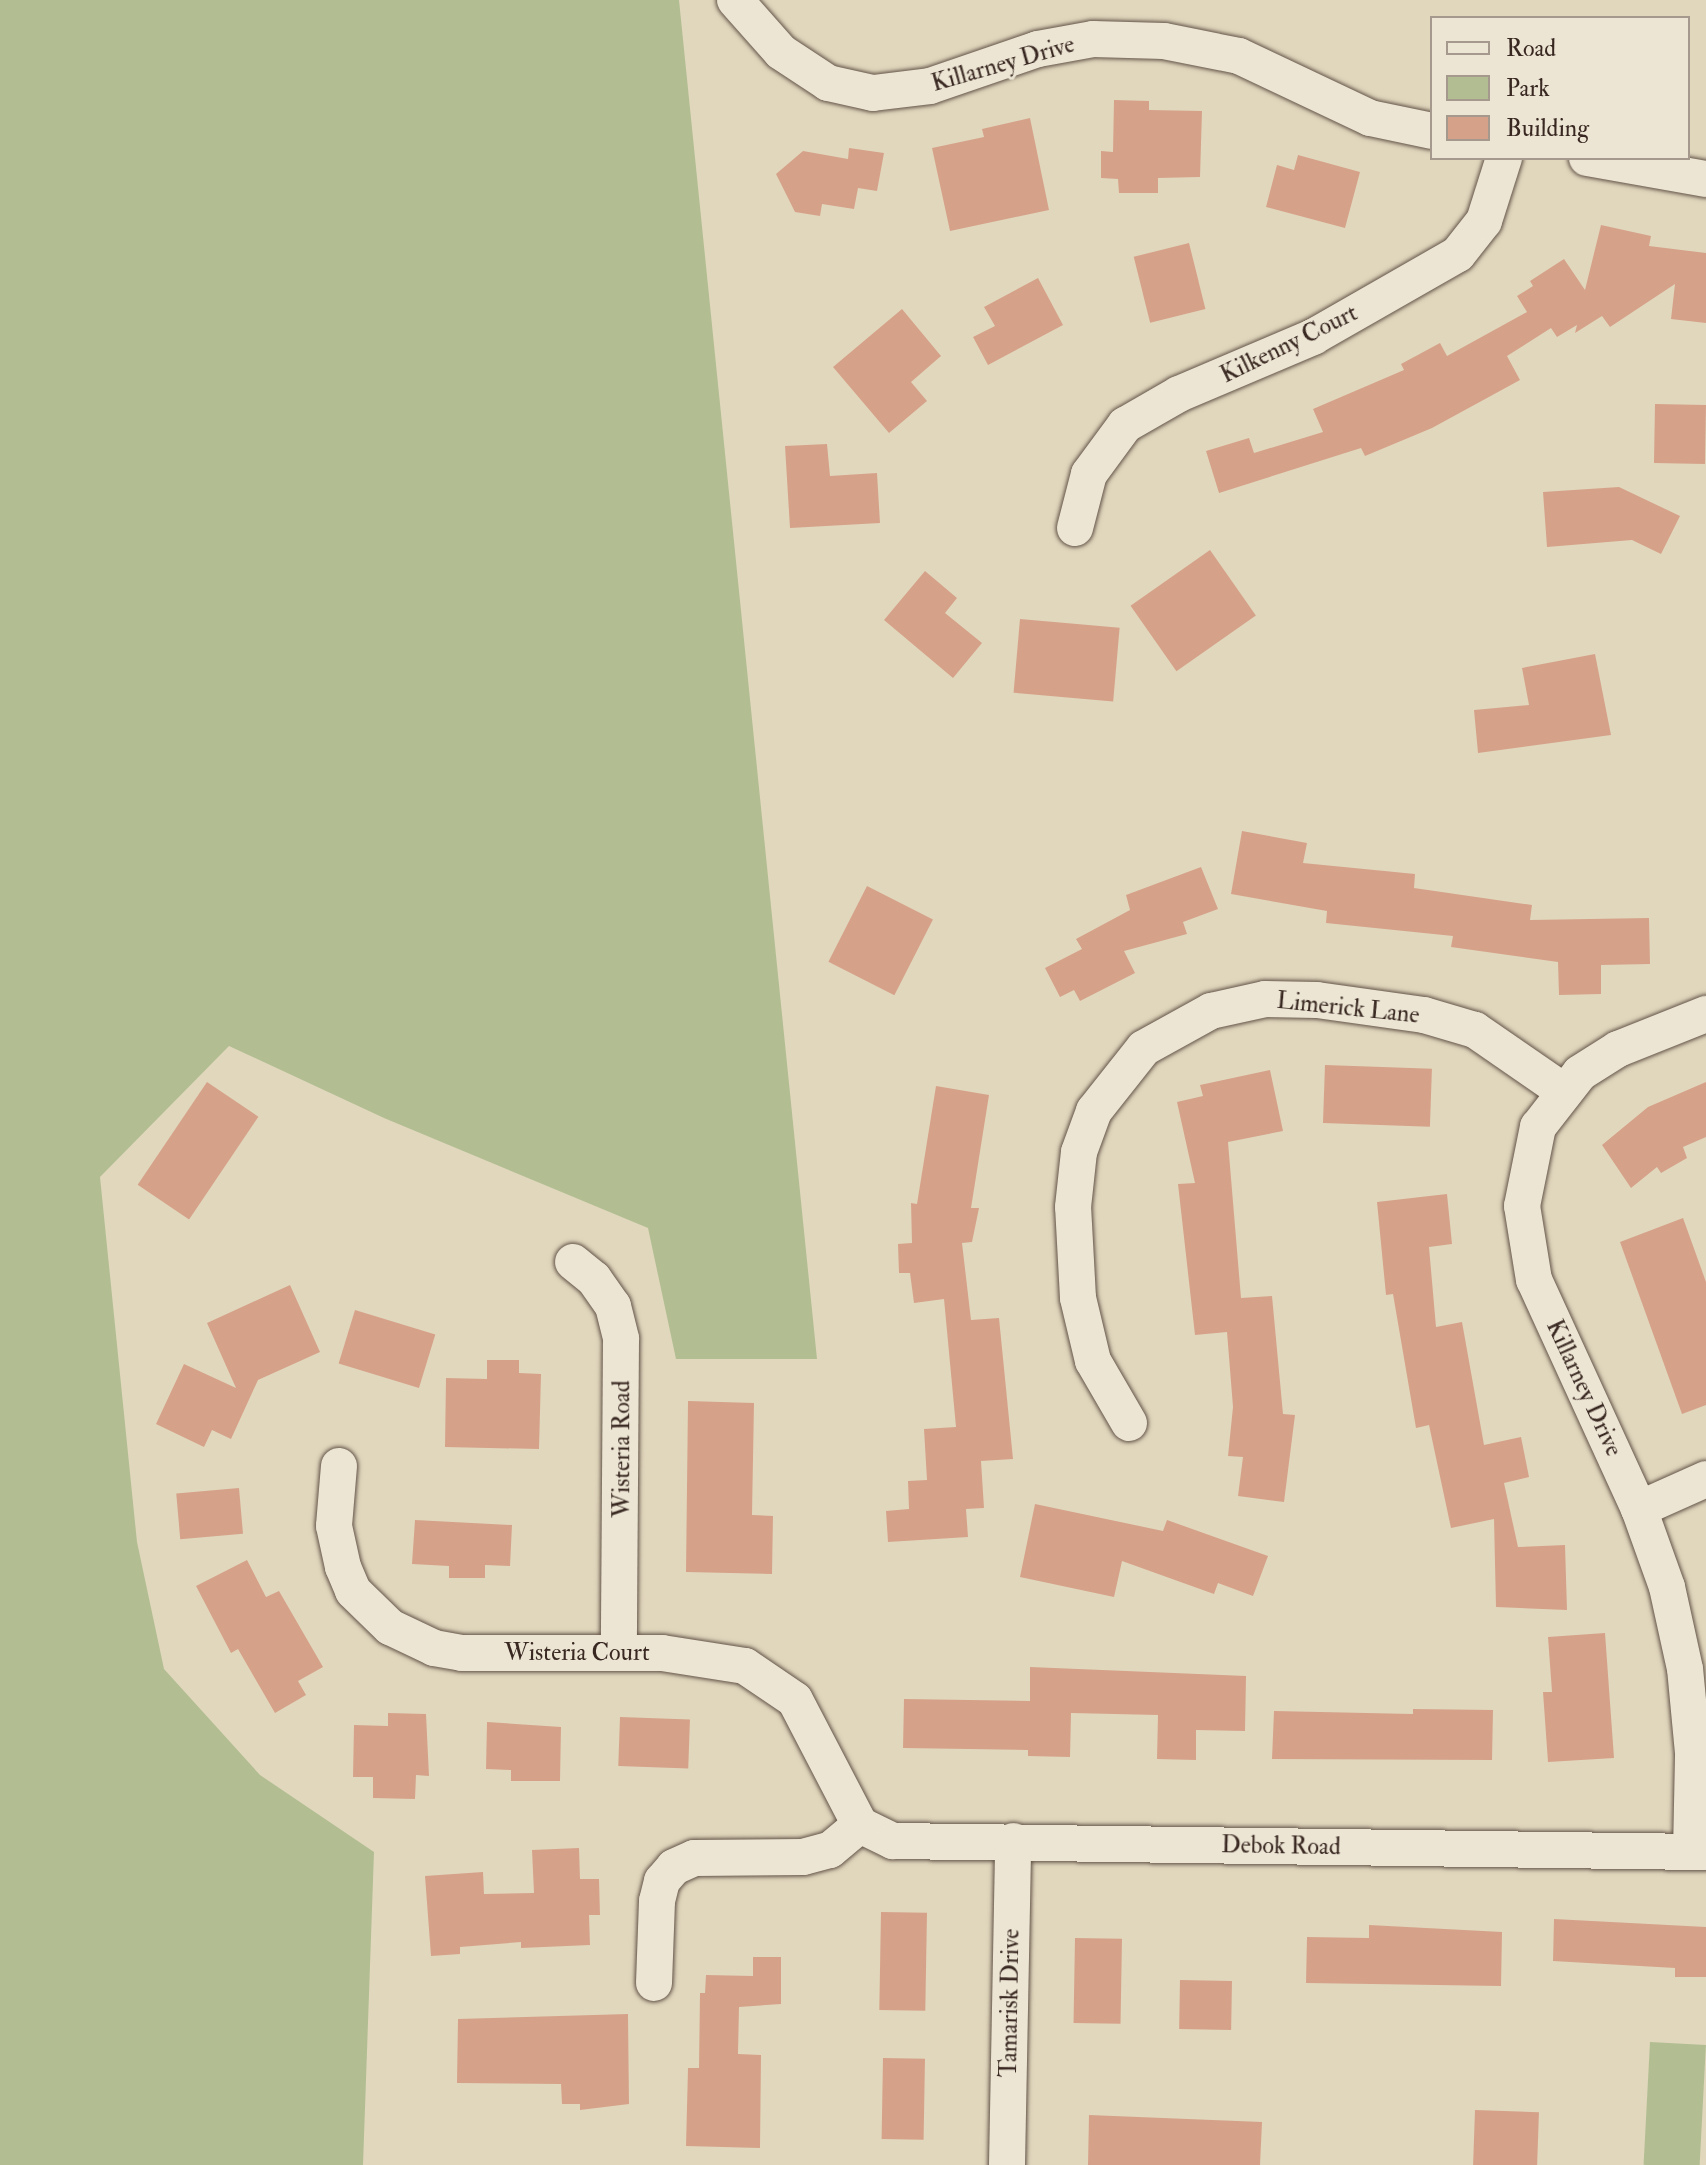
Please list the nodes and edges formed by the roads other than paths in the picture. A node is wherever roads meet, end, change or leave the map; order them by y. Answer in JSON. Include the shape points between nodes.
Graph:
{"nodes":[{"id":1,"x":735,"y":0,"type":"edge"},
{"id":2,"x":1430,"y":131,"type":"edge"},
{"id":3,"x":1503,"y":160,"type":"edge"},
{"id":4,"x":1598,"y":160,"type":"edge"},
{"id":5,"x":1706,"y":179,"type":"edge"},
{"id":6,"x":1075,"y":528,"type":"dead end"},
{"id":7,"x":1706,"y":1014,"type":"edge"},
{"id":8,"x":1565,"y":1092,"type":"junction"},
{"id":9,"x":573,"y":1262,"type":"dead end"},
{"id":10,"x":1129,"y":1423,"type":"dead end"},
{"id":11,"x":339,"y":1466,"type":"dead end"},
{"id":12,"x":1706,"y":1479,"type":"edge"},
{"id":13,"x":1639,"y":1509,"type":"junction"},
{"id":14,"x":619,"y":1653,"type":"junction"},
{"id":15,"x":860,"y":1825,"type":"junction"},
{"id":16,"x":1013,"y":1841,"type":"junction"},
{"id":17,"x":1698,"y":1852,"type":"edge"},
{"id":18,"x":654,"y":1983,"type":"dead end"},
{"id":19,"x":1007,"y":2165,"type":"edge"}],
"edges":[{"from":1,"to":2,"type":"street","name":"Killarney Drive","via":[[781,52],[828,83],[873,93],[930,86],[1038,49],[1093,39],[1164,41],[1239,56],[1370,118]]},
{"from":3,"to":6,"type":"street","name":"Kilkenny Court","via":[[1484,221],[1458,254],[1313,337],[1179,394],[1125,425],[1089,474]]},
{"from":4,"to":5,"type":"street"},
{"from":7,"to":8,"type":"street","name":"Killarney Drive","via":[[1618,1049],[1580,1073]]},
{"from":8,"to":10,"type":"street","name":"Limerick Lane","via":[[1475,1030],[1424,1015],[1317,1000],[1265,999],[1211,1011],[1144,1048],[1094,1111],[1079,1152],[1073,1207],[1078,1298],[1093,1361]]},
{"from":8,"to":13,"type":"street","name":"Killarney Drive","via":[[1538,1127],[1527,1166],[1522,1206],[1526,1251],[1534,1280]]},
{"from":9,"to":14,"type":"street","name":"Wisteria Road","via":[[594,1279],[613,1306],[621,1339]]},
{"from":11,"to":14,"type":"street","name":"Wisteria Court","via":[[334,1526],[343,1567],[353,1591],[390,1627],[434,1648],[462,1653]]},
{"from":12,"to":13,"type":"street"},
{"from":13,"to":17,"type":"street","name":"Killarney Drive","via":[[1667,1587],[1685,1669]]},
{"from":14,"to":15,"type":"street","name":"Wisteria Court","via":[[705,1656],[745,1666],[773,1681],[795,1700]]},
{"from":15,"to":16,"type":"street","name":"Debok Road","via":[[893,1841]]},
{"from":15,"to":18,"type":"street","via":[[830,1850],[803,1857],[694,1858],[674,1867],[662,1881],[657,1901]]},
{"from":16,"to":17,"type":"street","name":"Debok Road"},
{"from":16,"to":19,"type":"street","name":"Tamarisk Drive"}]}
